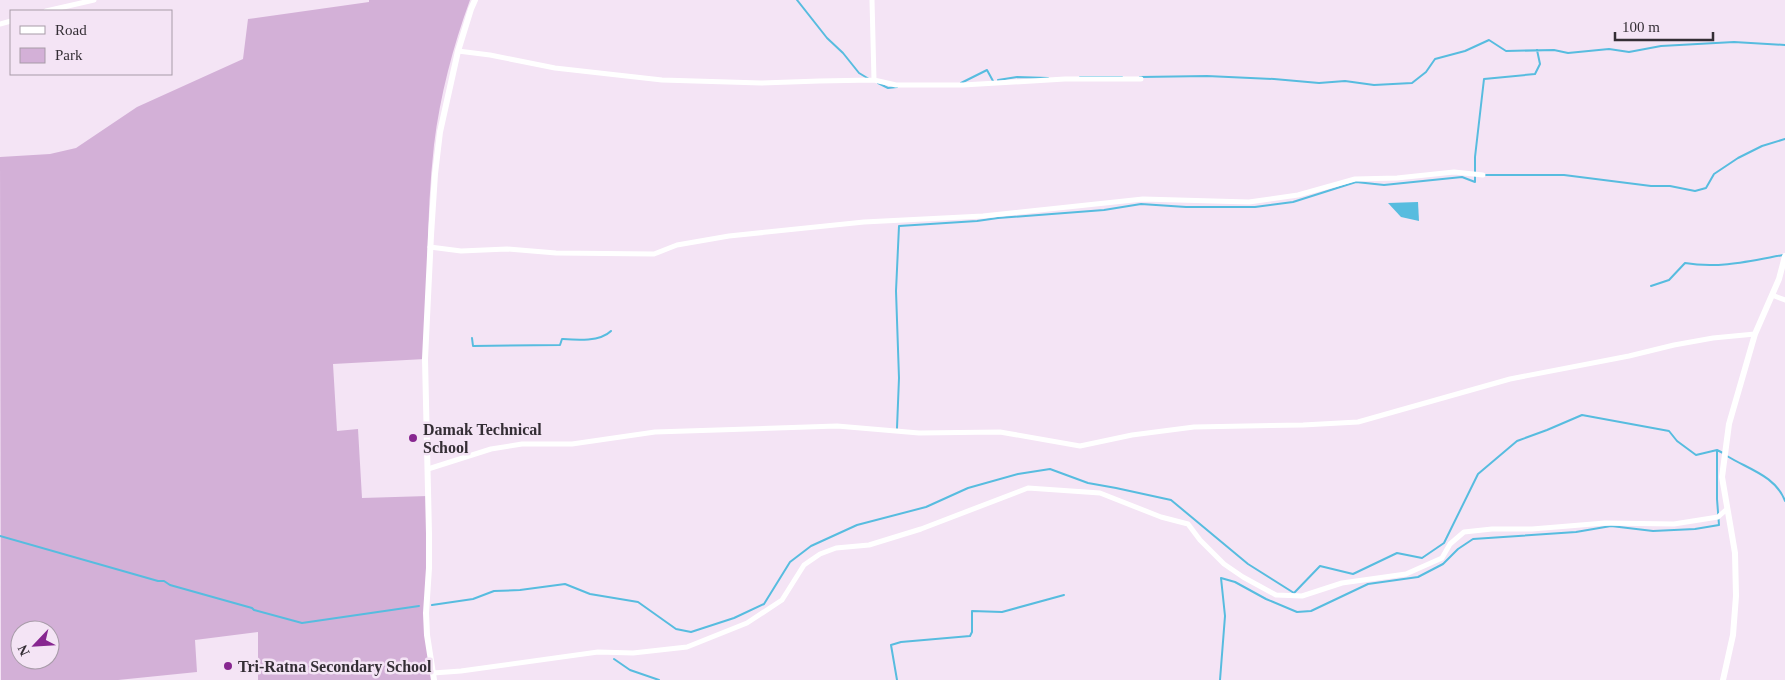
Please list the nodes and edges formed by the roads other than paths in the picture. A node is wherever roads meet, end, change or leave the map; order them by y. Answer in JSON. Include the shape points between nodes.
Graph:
{"nodes":[{"id":1,"x":94,"y":0,"type":"edge"},
{"id":2,"x":475,"y":0,"type":"edge"},
{"id":3,"x":872,"y":0,"type":"edge"},
{"id":4,"x":50,"y":10,"type":"edge"},
{"id":5,"x":458,"y":51,"type":"junction"},
{"id":6,"x":1141,"y":79,"type":"dead end"},
{"id":7,"x":874,"y":80,"type":"junction"},
{"id":8,"x":1483,"y":175,"type":"dead end"},
{"id":9,"x":430,"y":248,"type":"junction"},
{"id":10,"x":1785,"y":256,"type":"edge"},
{"id":11,"x":1772,"y":295,"type":"junction"},
{"id":12,"x":1785,"y":300,"type":"edge"},
{"id":13,"x":1755,"y":334,"type":"junction"},
{"id":14,"x":428,"y":469,"type":"junction"},
{"id":15,"x":1728,"y":509,"type":"junction"},
{"id":16,"x":433,"y":677,"type":"edge"},
{"id":17,"x":1723,"y":680,"type":"edge"}],
"edges":[{"from":1,"to":4,"type":"street"},
{"from":2,"to":5,"type":"street"},
{"from":3,"to":7,"type":"street"},
{"from":5,"to":7,"type":"street","via":[[573,70],[662,80],[761,83]]},
{"from":5,"to":9,"type":"street","via":[[439,140]]},
{"from":6,"to":7,"type":"street","via":[[963,85],[896,85]]},
{"from":8,"to":9,"type":"street","via":[[1454,172],[1355,179],[1298,195],[1249,202],[1143,199],[983,216],[874,221],[729,236],[677,245],[654,254]]},
{"from":9,"to":14,"type":"street","via":[[425,374]]},
{"from":10,"to":11,"type":"street"},
{"from":11,"to":12,"type":"street"},
{"from":11,"to":13,"type":"street"},
{"from":13,"to":14,"type":"street","via":[[1674,345],[1510,379],[1358,422],[1194,427],[1080,446],[1000,432],[919,433],[837,426],[655,432],[572,444],[522,444],[491,449]]},
{"from":13,"to":15,"type":"street","via":[[1728,424],[1722,478]]},
{"from":14,"to":16,"type":"street","via":[[426,634]]},
{"from":15,"to":16,"type":"street","via":[[1718,517],[1674,524],[1605,522],[1464,532],[1450,544],[1442,558],[1414,571],[1342,583],[1302,596],[1276,595],[1244,577],[1224,564],[1188,524],[1100,493],[1028,488],[921,529],[820,554],[804,565],[782,600],[747,623],[687,647],[633,653],[598,652]]},
{"from":15,"to":17,"type":"street","via":[[1736,596],[1733,635]]}]}
